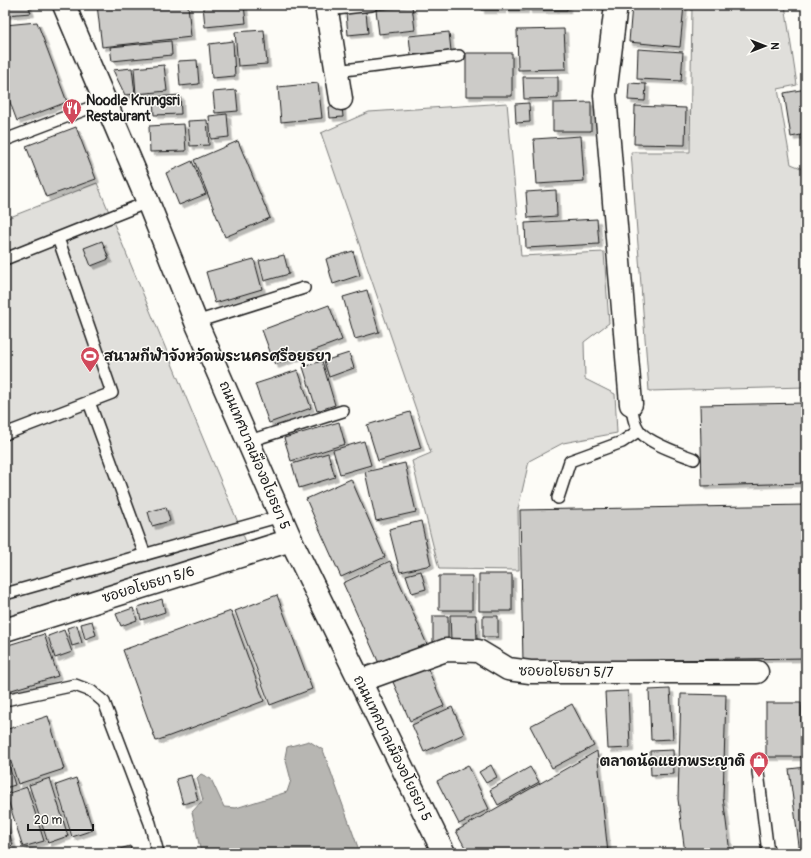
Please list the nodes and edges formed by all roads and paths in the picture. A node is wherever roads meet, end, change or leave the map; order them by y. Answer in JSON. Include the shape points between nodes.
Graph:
{"nodes":[{"id":1,"x":64,"y":5,"type":"edge"},
{"id":2,"x":372,"y":5,"type":"edge"},
{"id":3,"x":616,"y":5,"type":"edge"},
{"id":4,"x":326,"y":7,"type":"edge"},
{"id":5,"x":459,"y":56,"type":"dead end"},
{"id":6,"x":336,"y":71,"type":"junction"},
{"id":7,"x":341,"y":99,"type":"dead end"},
{"id":8,"x":105,"y":102,"type":"junction"},
{"id":9,"x":5,"y":140,"type":"edge"},
{"id":10,"x":148,"y":202,"type":"junction"},
{"id":11,"x":58,"y":238,"type":"junction"},
{"id":12,"x":5,"y":259,"type":"edge"},
{"id":13,"x":304,"y":288,"type":"dead end"},
{"id":14,"x":196,"y":322,"type":"junction"},
{"id":15,"x":89,"y":402,"type":"junction"},
{"id":16,"x":631,"y":404,"type":"joint"},
{"id":17,"x":343,"y":412,"type":"dead end"},
{"id":18,"x":638,"y":431,"type":"junction"},
{"id":19,"x":5,"y":434,"type":"edge"},
{"id":20,"x":249,"y":441,"type":"junction"},
{"id":21,"x":694,"y":459,"type":"dead end"},
{"id":22,"x":558,"y":498,"type":"dead end"},
{"id":23,"x":281,"y":516,"type":"junction"},
{"id":24,"x":292,"y":540,"type":"junction"},
{"id":25,"x":145,"y":554,"type":"junction"},
{"id":26,"x":5,"y":594,"type":"edge"},
{"id":27,"x":5,"y":630,"type":"edge"},
{"id":28,"x":758,"y":672,"type":"dead end"},
{"id":29,"x":360,"y":681,"type":"junction"},
{"id":30,"x":5,"y":700,"type":"edge"},
{"id":31,"x":758,"y":772,"type":"dead end"},
{"id":32,"x":158,"y":853,"type":"edge"},
{"id":33,"x":444,"y":853,"type":"edge"},
{"id":34,"x":768,"y":853,"type":"edge"}],
"edges":[{"from":1,"to":8,"type":"street","name":"ถนนเทศบาลเมืองอโยธยา 5"},
{"from":2,"to":4,"type":"lane"},
{"from":3,"to":16,"type":"street","via":[[605,95]]},
{"from":4,"to":6,"type":"street"},
{"from":5,"to":6,"type":"lane"},
{"from":6,"to":7,"type":"street"},
{"from":8,"to":9,"type":"lane"},
{"from":8,"to":10,"type":"street","name":"ถนนเทศบาลเมืองอโยธยา 5"},
{"from":10,"to":11,"type":"lane"},
{"from":10,"to":14,"type":"street","name":"ถนนเทศบาลเมืองอโยธยา 5"},
{"from":11,"to":12,"type":"lane"},
{"from":11,"to":15,"type":"lane","via":[[112,393]]},
{"from":13,"to":14,"type":"lane"},
{"from":14,"to":20,"type":"street","name":"ถนนเทศบาลเมืองอโยธยา 5"},
{"from":15,"to":19,"type":"lane"},
{"from":15,"to":25,"type":"lane"},
{"from":16,"to":18,"type":"lane"},
{"from":17,"to":20,"type":"lane"},
{"from":18,"to":21,"type":"lane","via":[[665,448]]},
{"from":18,"to":22,"type":"lane","via":[[622,442],[570,461]]},
{"from":20,"to":23,"type":"street","name":"ถนนเทศบาลเมืองอโยธยา 5"},
{"from":23,"to":24,"type":"street","name":"ถนนเทศบาลเมืองอโยธยา 5"},
{"from":23,"to":25,"type":"lane"},
{"from":24,"to":27,"type":"street","name":"ซอยอโยธยา 5/6"},
{"from":24,"to":29,"type":"street","name":"ถนนเทศบาลเมืองอโยธยา 5"},
{"from":25,"to":26,"type":"lane"},
{"from":28,"to":29,"type":"street","name":"ซอยอโยธยา 5/7","via":[[530,672],[508,669],[478,651],[446,650]]},
{"from":29,"to":33,"type":"street","name":"ถนนเทศบาลเมืองอโยธยา 5"},
{"from":30,"to":32,"type":"lane","via":[[75,685],[91,691],[104,702],[150,823]]},
{"from":31,"to":34,"type":"lane"}]}
